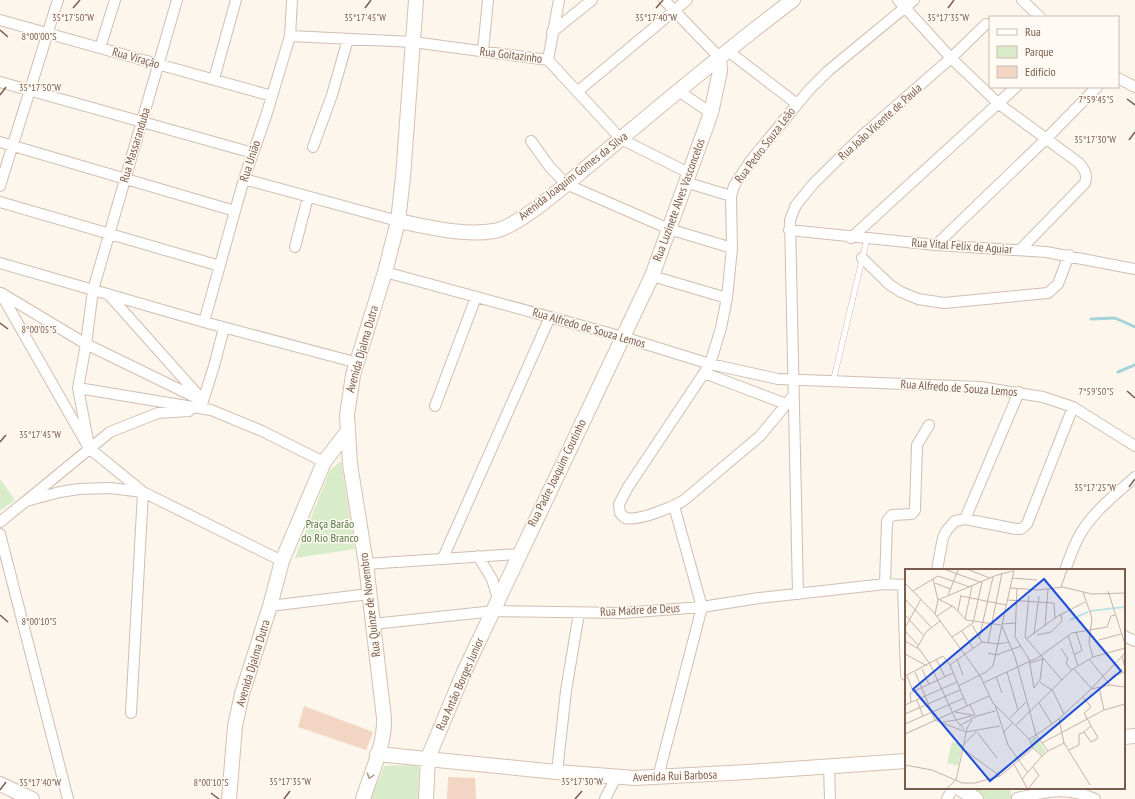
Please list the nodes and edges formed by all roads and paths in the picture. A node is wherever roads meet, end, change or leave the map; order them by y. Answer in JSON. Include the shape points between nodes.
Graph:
{"nodes":[{"id":1,"x":58,"y":0,"type":"edge"},
{"id":2,"x":115,"y":0,"type":"edge"},
{"id":3,"x":177,"y":0,"type":"edge"},
{"id":4,"x":236,"y":0,"type":"edge"},
{"id":5,"x":292,"y":0,"type":"edge"},
{"id":6,"x":416,"y":0,"type":"edge"},
{"id":7,"x":488,"y":0,"type":"edge"},
{"id":8,"x":559,"y":0,"type":"edge"},
{"id":9,"x":592,"y":0,"type":"edge"},
{"id":10,"x":664,"y":0,"type":"edge"},
{"id":11,"x":687,"y":0,"type":"edge"},
{"id":12,"x":792,"y":0,"type":"edge"},
{"id":13,"x":898,"y":0,"type":"edge"},
{"id":14,"x":914,"y":0,"type":"edge"},
{"id":15,"x":1022,"y":0,"type":"edge"},
{"id":16,"x":906,"y":8,"type":"junction"},
{"id":17,"x":674,"y":10,"type":"junction"},
{"id":18,"x":1039,"y":16,"type":"edge"},
{"id":19,"x":0,"y":20,"type":"edge"},
{"id":20,"x":986,"y":24,"type":"dead end"},
{"id":21,"x":552,"y":32,"type":"junction"},
{"id":22,"x":48,"y":34,"type":"junction"},
{"id":23,"x":290,"y":36,"type":"junction"},
{"id":24,"x":348,"y":39,"type":"junction"},
{"id":25,"x":413,"y":42,"type":"junction"},
{"id":26,"x":100,"y":48,"type":"junction"},
{"id":27,"x":483,"y":51,"type":"junction"},
{"id":28,"x":724,"y":54,"type":"junction"},
{"id":29,"x":951,"y":58,"type":"junction"},
{"id":30,"x":548,"y":60,"type":"junction"},
{"id":31,"x":158,"y":65,"type":"junction"},
{"id":32,"x":1119,"y":78,"type":"edge"},
{"id":33,"x":214,"y":79,"type":"junction"},
{"id":34,"x":0,"y":82,"type":"edge"},
{"id":35,"x":1135,"y":86,"type":"edge"},
{"id":36,"x":1015,"y":88,"type":"edge"},
{"id":37,"x":1096,"y":88,"type":"edge"},
{"id":38,"x":30,"y":91,"type":"junction"},
{"id":39,"x":577,"y":92,"type":"junction"},
{"id":40,"x":680,"y":92,"type":"junction"},
{"id":41,"x":272,"y":96,"type":"junction"},
{"id":42,"x":797,"y":104,"type":"junction"},
{"id":43,"x":999,"y":104,"type":"junction"},
{"id":44,"x":711,"y":112,"type":"junction"},
{"id":45,"x":143,"y":122,"type":"junction"},
{"id":46,"x":621,"y":139,"type":"junction"},
{"id":47,"x":1046,"y":139,"type":"junction"},
{"id":48,"x":531,"y":141,"type":"dead end"},
{"id":49,"x":0,"y":142,"type":"edge"},
{"id":50,"x":13,"y":145,"type":"junction"},
{"id":51,"x":313,"y":147,"type":"dead end"},
{"id":52,"x":253,"y":153,"type":"junction"},
{"id":53,"x":124,"y":178,"type":"junction"},
{"id":54,"x":687,"y":178,"type":"junction"},
{"id":55,"x":244,"y":179,"type":"junction"},
{"id":56,"x":566,"y":184,"type":"junction"},
{"id":57,"x":0,"y":186,"type":"edge"},
{"id":58,"x":731,"y":196,"type":"junction"},
{"id":59,"x":308,"y":197,"type":"junction"},
{"id":60,"x":0,"y":202,"type":"edge"},
{"id":61,"x":235,"y":211,"type":"junction"},
{"id":62,"x":398,"y":221,"type":"junction"},
{"id":63,"x":669,"y":229,"type":"junction"},
{"id":64,"x":789,"y":230,"type":"junction"},
{"id":65,"x":108,"y":234,"type":"junction"},
{"id":66,"x":851,"y":238,"type":"junction"},
{"id":67,"x":867,"y":239,"type":"junction"},
{"id":68,"x":936,"y":246,"type":"junction"},
{"id":69,"x":295,"y":247,"type":"dead end"},
{"id":70,"x":732,"y":248,"type":"junction"},
{"id":71,"x":1020,"y":250,"type":"junction"},
{"id":72,"x":1069,"y":255,"type":"junction"},
{"id":73,"x":862,"y":258,"type":"junction"},
{"id":74,"x":0,"y":263,"type":"edge"},
{"id":75,"x":220,"y":266,"type":"junction"},
{"id":76,"x":1135,"y":270,"type":"edge"},
{"id":77,"x":385,"y":272,"type":"junction"},
{"id":78,"x":652,"y":276,"type":"junction"},
{"id":79,"x":93,"y":290,"type":"junction"},
{"id":80,"x":0,"y":292,"type":"edge"},
{"id":81,"x":108,"y":295,"type":"junction"},
{"id":82,"x":476,"y":297,"type":"junction"},
{"id":83,"x":727,"y":298,"type":"junction"},
{"id":84,"x":550,"y":317,"type":"junction"},
{"id":85,"x":204,"y":322,"type":"junction"},
{"id":86,"x":224,"y":328,"type":"junction"},
{"id":87,"x":623,"y":337,"type":"junction"},
{"id":88,"x":86,"y":344,"type":"junction"},
{"id":89,"x":358,"y":363,"type":"junction"},
{"id":90,"x":710,"y":364,"type":"junction"},
{"id":91,"x":704,"y":373,"type":"junction"},
{"id":92,"x":793,"y":380,"type":"junction"},
{"id":93,"x":833,"y":382,"type":"junction"},
{"id":94,"x":78,"y":388,"type":"junction"},
{"id":95,"x":1019,"y":392,"type":"junction"},
{"id":96,"x":793,"y":396,"type":"junction"},
{"id":97,"x":203,"y":400,"type":"junction"},
{"id":98,"x":786,"y":404,"type":"junction"},
{"id":99,"x":435,"y":406,"type":"dead end"},
{"id":100,"x":1073,"y":407,"type":"junction"},
{"id":101,"x":211,"y":410,"type":"junction"},
{"id":102,"x":929,"y":425,"type":"dead end"},
{"id":103,"x":347,"y":432,"type":"junction"},
{"id":104,"x":1135,"y":446,"type":"edge"},
{"id":105,"x":89,"y":448,"type":"junction"},
{"id":106,"x":324,"y":462,"type":"junction"},
{"id":107,"x":1135,"y":477,"type":"edge"},
{"id":108,"x":143,"y":492,"type":"junction"},
{"id":109,"x":26,"y":501,"type":"junction"},
{"id":110,"x":674,"y":506,"type":"junction"},
{"id":111,"x":966,"y":519,"type":"junction"},
{"id":112,"x":0,"y":522,"type":"edge"},
{"id":113,"x":0,"y":534,"type":"edge"},
{"id":114,"x":518,"y":554,"type":"junction"},
{"id":115,"x":478,"y":556,"type":"junction"},
{"id":116,"x":443,"y":558,"type":"junction"},
{"id":117,"x":282,"y":561,"type":"junction"},
{"id":118,"x":366,"y":564,"type":"junction"},
{"id":119,"x":937,"y":569,"type":"edge"},
{"id":120,"x":1065,"y":569,"type":"edge"},
{"id":121,"x":885,"y":584,"type":"junction"},
{"id":122,"x":904,"y":585,"type":"edge"},
{"id":123,"x":369,"y":594,"type":"junction"},
{"id":124,"x":798,"y":594,"type":"junction"},
{"id":125,"x":496,"y":605,"type":"junction"},
{"id":126,"x":270,"y":606,"type":"junction"},
{"id":127,"x":702,"y":607,"type":"junction"},
{"id":128,"x":578,"y":613,"type":"junction"},
{"id":129,"x":373,"y":624,"type":"junction"},
{"id":130,"x":905,"y":630,"type":"edge"},
{"id":131,"x":1125,"y":636,"type":"edge"},
{"id":132,"x":1135,"y":641,"type":"edge"},
{"id":133,"x":131,"y":713,"type":"dead end"},
{"id":134,"x":1135,"y":736,"type":"edge"},
{"id":135,"x":1125,"y":737,"type":"edge"},
{"id":136,"x":377,"y":754,"type":"junction"},
{"id":137,"x":428,"y":758,"type":"junction"},
{"id":138,"x":905,"y":762,"type":"edge"},
{"id":139,"x":829,"y":766,"type":"junction"},
{"id":140,"x":557,"y":772,"type":"junction"},
{"id":141,"x":616,"y":777,"type":"junction"},
{"id":142,"x":658,"y":777,"type":"junction"},
{"id":143,"x":0,"y":784,"type":"edge"},
{"id":144,"x":952,"y":789,"type":"edge"},
{"id":145,"x":961,"y":789,"type":"edge"},
{"id":146,"x":1017,"y":795,"type":"edge"},
{"id":147,"x":32,"y":799,"type":"edge"},
{"id":148,"x":68,"y":799,"type":"edge"},
{"id":149,"x":229,"y":799,"type":"edge"},
{"id":150,"x":363,"y":799,"type":"edge"},
{"id":151,"x":426,"y":799,"type":"edge"},
{"id":152,"x":605,"y":799,"type":"edge"},
{"id":153,"x":830,"y":799,"type":"edge"},
{"id":154,"x":947,"y":799,"type":"edge"},
{"id":155,"x":976,"y":799,"type":"edge"},
{"id":156,"x":1095,"y":799,"type":"edge"}],
"edges":[{"from":1,"to":22,"type":"street"},
{"from":2,"to":26,"type":"street"},
{"from":3,"to":31,"type":"street","name":"Rua Massaranduba"},
{"from":4,"to":33,"type":"street"},
{"from":5,"to":23,"type":"street","name":"Rua União"},
{"from":6,"to":25,"type":"street","name":"Avenida Djalma Dutra"},
{"from":7,"to":27,"type":"street"},
{"from":8,"to":21,"type":"street"},
{"from":9,"to":21,"type":"street"},
{"from":10,"to":17,"type":"street"},
{"from":11,"to":17,"type":"street"},
{"from":12,"to":28,"type":"street","name":"Avenida Joaquim Gomes da Silva"},
{"from":13,"to":16,"type":"street"},
{"from":14,"to":16,"type":"street","name":"Rua Pedro Souza Leão"},
{"from":15,"to":18,"type":"street"},
{"from":16,"to":29,"type":"street"},
{"from":16,"to":42,"type":"street","name":"Rua Pedro Souza Leão","via":[[828,71]]},
{"from":17,"to":28,"type":"street"},
{"from":17,"to":39,"type":"street"},
{"from":19,"to":22,"type":"street","name":"Rua Viração"},
{"from":20,"to":29,"type":"street","name":"Rua João Vicente de Paula"},
{"from":21,"to":30,"type":"street"},
{"from":22,"to":26,"type":"street","name":"Rua Viração"},
{"from":22,"to":38,"type":"street"},
{"from":23,"to":24,"type":"street","name":"Rua Goitazinho"},
{"from":23,"to":41,"type":"street","name":"Rua União"},
{"from":24,"to":25,"type":"street","name":"Rua Goitazinho"},
{"from":24,"to":51,"type":"street","via":[[332,95]]},
{"from":25,"to":27,"type":"street","name":"Rua Goitazinho"},
{"from":25,"to":62,"type":"street","name":"Avenida Djalma Dutra","via":[[404,176]]},
{"from":26,"to":31,"type":"street","name":"Rua Viração"},
{"from":27,"to":30,"type":"street","name":"Rua Goitazinho"},
{"from":28,"to":40,"type":"street","name":"Avenida Joaquim Gomes da Silva"},
{"from":28,"to":42,"type":"street"},
{"from":28,"to":44,"type":"street","name":"Rua Luzinete Alves Vasconcelos"},
{"from":29,"to":43,"type":"street"},
{"from":29,"to":64,"type":"street","name":"Rua João Vicente de Paula","via":[[864,134],[814,183],[793,211]]},
{"from":30,"to":39,"type":"street","name":"Rua Goitazinho"},
{"from":31,"to":33,"type":"street","name":"Rua Viração"},
{"from":31,"to":45,"type":"street","name":"Rua Massaranduba"},
{"from":32,"to":35,"type":"street"},
{"from":33,"to":41,"type":"street","name":"Rua Viração"},
{"from":34,"to":38,"type":"street"},
{"from":36,"to":43,"type":"street"},
{"from":37,"to":47,"type":"street"},
{"from":38,"to":45,"type":"street"},
{"from":38,"to":50,"type":"street"},
{"from":39,"to":46,"type":"street","name":"Rua Goitazinho"},
{"from":40,"to":44,"type":"street"},
{"from":40,"to":46,"type":"street","name":"Avenida Joaquim Gomes da Silva"},
{"from":41,"to":52,"type":"street","name":"Rua União"},
{"from":42,"to":58,"type":"street","name":"Rua Pedro Souza Leão","via":[[741,173]]},
{"from":43,"to":47,"type":"street"},
{"from":43,"to":66,"type":"street"},
{"from":44,"to":54,"type":"street","name":"Rua Luzinete Alves Vasconcelos"},
{"from":45,"to":52,"type":"street"},
{"from":45,"to":53,"type":"street","name":"Rua Massaranduba"},
{"from":46,"to":54,"type":"street","name":"Rua Goitazinho"},
{"from":46,"to":56,"type":"street","name":"Avenida Joaquim Gomes da Silva"},
{"from":47,"to":68,"type":"street"},
{"from":47,"to":71,"type":"street","via":[[1079,163],[1087,178],[1081,188]]},
{"from":48,"to":56,"type":"street"},
{"from":49,"to":50,"type":"street"},
{"from":50,"to":53,"type":"street"},
{"from":50,"to":57,"type":"street"},
{"from":52,"to":55,"type":"street","name":"Rua União"},
{"from":53,"to":61,"type":"street"},
{"from":53,"to":65,"type":"street","name":"Rua Massaranduba"},
{"from":54,"to":58,"type":"street","name":"Rua Goitazinho"},
{"from":54,"to":63,"type":"street","name":"Rua Luzinete Alves Vasconcelos"},
{"from":55,"to":59,"type":"street","name":"Avenida Joaquim Gomes da Silva"},
{"from":55,"to":61,"type":"street","name":"Rua União"},
{"from":56,"to":62,"type":"street","name":"Avenida Joaquim Gomes da Silva","via":[[521,218],[494,231],[446,230]]},
{"from":56,"to":63,"type":"street"},
{"from":58,"to":70,"type":"street","name":"Rua Pedro Souza Leão"},
{"from":59,"to":62,"type":"street","name":"Avenida Joaquim Gomes da Silva"},
{"from":59,"to":69,"type":"street"},
{"from":60,"to":65,"type":"street"},
{"from":61,"to":75,"type":"street","name":"Rua União"},
{"from":62,"to":77,"type":"street","name":"Avenida Djalma Dutra"},
{"from":63,"to":70,"type":"street"},
{"from":63,"to":78,"type":"street","name":"Rua Luzinete Alves Vasconcelos"},
{"from":64,"to":66,"type":"street","name":"Rua Vital Felix de Aguiar"},
{"from":64,"to":92,"type":"street"},
{"from":65,"to":75,"type":"street"},
{"from":65,"to":79,"type":"street","name":"Rua Massaranduba"},
{"from":66,"to":67,"type":"street","name":"Rua Vital Felix de Aguiar"},
{"from":67,"to":68,"type":"street","name":"Rua Vital Felix de Aguiar"},
{"from":67,"to":73,"type":"lane"},
{"from":68,"to":71,"type":"street","name":"Rua Vital Felix de Aguiar"},
{"from":70,"to":83,"type":"street","name":"Rua Pedro Souza Leão"},
{"from":71,"to":72,"type":"street","name":"Rua Vital Felix de Aguiar"},
{"from":72,"to":73,"type":"street","via":[[1058,284],[1048,293],[944,303],[918,299],[901,292]]},
{"from":72,"to":76,"type":"street","name":"Rua Vital Felix de Aguiar"},
{"from":73,"to":93,"type":"lane"},
{"from":74,"to":79,"type":"street"},
{"from":75,"to":85,"type":"street","name":"Rua União"},
{"from":77,"to":82,"type":"street","name":"Rua Alfredo de Souza Lemos"},
{"from":77,"to":89,"type":"street","name":"Avenida Djalma Dutra"},
{"from":78,"to":83,"type":"street"},
{"from":78,"to":87,"type":"street","name":"Rua Luzinete Alves Vasconcelos"},
{"from":79,"to":81,"type":"street"},
{"from":79,"to":88,"type":"street","name":"Rua Massaranduba"},
{"from":80,"to":88,"type":"street"},
{"from":80,"to":105,"type":"street"},
{"from":81,"to":85,"type":"street"},
{"from":81,"to":97,"type":"street"},
{"from":82,"to":84,"type":"street","name":"Rua Alfredo de Souza Lemos"},
{"from":82,"to":99,"type":"street"},
{"from":83,"to":90,"type":"street","name":"Rua Pedro Souza Leão"},
{"from":84,"to":87,"type":"street","name":"Rua Alfredo de Souza Lemos"},
{"from":84,"to":116,"type":"street"},
{"from":85,"to":86,"type":"street"},
{"from":86,"to":89,"type":"street"},
{"from":86,"to":97,"type":"street"},
{"from":87,"to":90,"type":"street","name":"Rua Alfredo de Souza Lemos"},
{"from":87,"to":114,"type":"street","name":"Rua Padre Joaquim Coutinho"},
{"from":88,"to":94,"type":"street","name":"Rua Massaranduba"},
{"from":88,"to":97,"type":"street"},
{"from":89,"to":103,"type":"street","name":"Avenida Djalma Dutra","via":[[350,390]]},
{"from":90,"to":91,"type":"street","name":"Rua Pedro Souza Leão"},
{"from":90,"to":92,"type":"street","name":"Rua Alfredo de Souza Lemos"},
{"from":91,"to":98,"type":"street"},
{"from":91,"to":110,"type":"street","name":"Rua Pedro Souza Leão","via":[[628,487],[619,504],[619,510],[622,516],[629,519]]},
{"from":92,"to":93,"type":"street","name":"Rua Alfredo de Souza Lemos"},
{"from":92,"to":96,"type":"street"},
{"from":93,"to":95,"type":"street","name":"Rua Alfredo de Souza Lemos","via":[[980,387]]},
{"from":94,"to":101,"type":"street"},
{"from":94,"to":105,"type":"street"},
{"from":95,"to":100,"type":"street","name":"Rua Alfredo de Souza Lemos"},
{"from":95,"to":111,"type":"street"},
{"from":96,"to":98,"type":"street"},
{"from":96,"to":124,"type":"street"},
{"from":97,"to":101,"type":"street"},
{"from":98,"to":110,"type":"street","via":[[760,436],[724,464],[691,496]]},
{"from":100,"to":104,"type":"street","name":"Rua Alfredo de Souza Lemos"},
{"from":100,"to":111,"type":"street","via":[[1024,527],[1016,529]]},
{"from":101,"to":105,"type":"street","via":[[158,413],[110,432]]},
{"from":101,"to":106,"type":"street"},
{"from":102,"to":121,"type":"street","via":[[917,445],[915,510],[912,514],[892,515],[887,521]]},
{"from":103,"to":106,"type":"street","name":"Avenida Djalma Dutra"},
{"from":103,"to":118,"type":"street","name":"Rua Quinze de Novembro"},
{"from":105,"to":108,"type":"street"},
{"from":105,"to":109,"type":"street"},
{"from":106,"to":117,"type":"street","name":"Avenida Djalma Dutra"},
{"from":107,"to":120,"type":"street","via":[[1099,508],[1088,522],[1078,538]]},
{"from":108,"to":109,"type":"street","via":[[110,488],[79,489]]},
{"from":108,"to":117,"type":"street"},
{"from":108,"to":133,"type":"street"},
{"from":109,"to":112,"type":"street"},
{"from":110,"to":127,"type":"street"},
{"from":111,"to":119,"type":"street","via":[[955,521],[947,530],[943,537]]},
{"from":113,"to":148,"type":"street"},
{"from":114,"to":115,"type":"street"},
{"from":114,"to":125,"type":"street","name":"Rua Padre Joaquim Coutinho"},
{"from":115,"to":116,"type":"street"},
{"from":115,"to":125,"type":"street","via":[[492,579]]},
{"from":116,"to":118,"type":"street"},
{"from":117,"to":126,"type":"street","name":"Avenida Djalma Dutra"},
{"from":118,"to":123,"type":"street","name":"Rua Quinze de Novembro"},
{"from":121,"to":122,"type":"street","name":"Rua Madre de Deus"},
{"from":121,"to":124,"type":"street","name":"Rua Madre de Deus"},
{"from":122,"to":130,"type":"street"},
{"from":123,"to":126,"type":"street"},
{"from":123,"to":129,"type":"street","name":"Rua Quinze de Novembro"},
{"from":124,"to":127,"type":"street","name":"Rua Madre de Deus"},
{"from":125,"to":128,"type":"street","name":"Rua Madre de Deus"},
{"from":125,"to":129,"type":"street","name":"Rua Madre de Deus"},
{"from":125,"to":137,"type":"street","name":"Rua Antão Borges Junior","via":[[464,672]]},
{"from":126,"to":149,"type":"street","name":"Avenida Djalma Dutra","via":[[242,694],[235,726]]},
{"from":127,"to":128,"type":"street","name":"Rua Madre de Deus","via":[[622,613]]},
{"from":127,"to":142,"type":"street"},
{"from":128,"to":140,"type":"street"},
{"from":129,"to":136,"type":"street","name":"Rua Quinze de Novembro","via":[[384,724],[382,743]]},
{"from":131,"to":132,"type":"street"},
{"from":134,"to":135,"type":"street"},
{"from":136,"to":137,"type":"street","name":"Avenida Rui Barbosa"},
{"from":136,"to":150,"type":"street","name":"Rua Quinze de Novembro","one_way":true},
{"from":137,"to":140,"type":"street","name":"Avenida Rui Barbosa"},
{"from":137,"to":151,"type":"street","name":"Rua Antão Borges Junior"},
{"from":138,"to":139,"type":"street","name":"Avenida Rui Barbosa"},
{"from":139,"to":142,"type":"street","name":"Avenida Rui Barbosa"},
{"from":139,"to":153,"type":"street"},
{"from":140,"to":141,"type":"street","name":"Avenida Rui Barbosa"},
{"from":141,"to":142,"type":"street","name":"Avenida Rui Barbosa"},
{"from":141,"to":152,"type":"street"},
{"from":143,"to":147,"type":"street"},
{"from":144,"to":154,"type":"street"},
{"from":145,"to":155,"type":"street"},
{"from":146,"to":156,"type":"street","via":[[1071,790]]}]}
